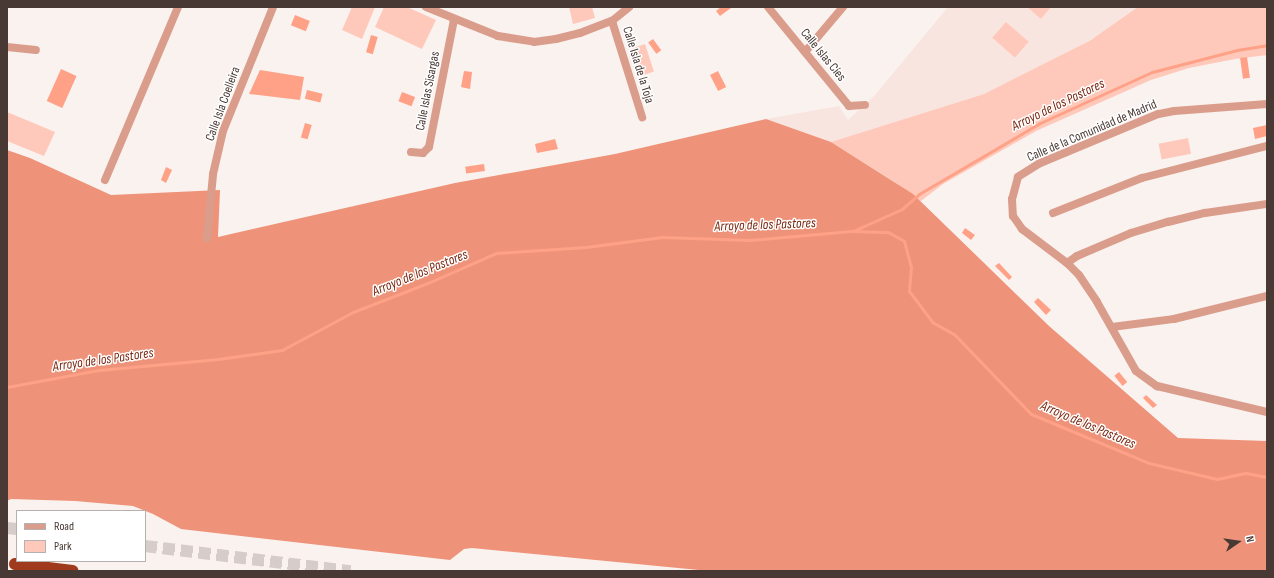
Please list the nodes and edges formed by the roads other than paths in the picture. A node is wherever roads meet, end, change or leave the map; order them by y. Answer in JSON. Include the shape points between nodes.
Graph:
{"nodes":[{"id":1,"x":178,"y":7,"type":"edge"},
{"id":2,"x":273,"y":7,"type":"edge"},
{"id":3,"x":426,"y":7,"type":"edge"},
{"id":4,"x":629,"y":7,"type":"edge"},
{"id":5,"x":768,"y":7,"type":"edge"},
{"id":6,"x":843,"y":7,"type":"edge"},
{"id":7,"x":454,"y":19,"type":"junction"},
{"id":8,"x":612,"y":20,"type":"junction"},
{"id":9,"x":7,"y":47,"type":"edge"},
{"id":10,"x":36,"y":50,"type":"dead end"},
{"id":11,"x":805,"y":52,"type":"junction"},
{"id":12,"x":1267,"y":104,"type":"edge"},
{"id":13,"x":864,"y":105,"type":"dead end"},
{"id":14,"x":642,"y":117,"type":"dead end"},
{"id":15,"x":1267,"y":146,"type":"edge"},
{"id":16,"x":411,"y":152,"type":"dead end"},
{"id":17,"x":105,"y":180,"type":"dead end"},
{"id":18,"x":1267,"y":204,"type":"edge"},
{"id":19,"x":1053,"y":213,"type":"dead end"},
{"id":20,"x":207,"y":238,"type":"dead end"},
{"id":21,"x":1067,"y":263,"type":"junction"},
{"id":22,"x":1267,"y":296,"type":"edge"},
{"id":23,"x":1112,"y":327,"type":"junction"},
{"id":24,"x":1267,"y":412,"type":"edge"},
{"id":25,"x":15,"y":564,"type":"dead end"},
{"id":26,"x":73,"y":571,"type":"edge"}],
"edges":[{"from":1,"to":17,"type":"street"},
{"from":2,"to":20,"type":"street","name":"Calle Isla Coelleira","via":[[224,131],[213,174]]},
{"from":3,"to":7,"type":"street","name":"Calle Isla de la Toja"},
{"from":4,"to":8,"type":"street","name":"Calle Isla de la Toja"},
{"from":5,"to":11,"type":"street","name":"Calle Islas Cíes"},
{"from":6,"to":11,"type":"street"},
{"from":7,"to":8,"type":"street","name":"Calle Isla de la Toja","via":[[498,36],[534,42],[580,33]]},
{"from":7,"to":16,"type":"street","name":"Calle Islas Sisargas","via":[[429,147],[423,153]]},
{"from":8,"to":14,"type":"street","name":"Calle Isla de la Toja"},
{"from":9,"to":10,"type":"street"},
{"from":11,"to":13,"type":"street","name":"Calle Islas Cíes","via":[[849,106]]},
{"from":12,"to":21,"type":"street","name":"Calle de la Comunidad de Madrid","via":[[1158,114],[1040,163],[1018,177],[1012,200],[1013,216],[1022,229]]},
{"from":15,"to":19,"type":"street","via":[[1142,178]]},
{"from":18,"to":21,"type":"street","via":[[1205,213],[1146,229],[1084,253]]},
{"from":21,"to":23,"type":"street","name":"Calle de la Comunidad de Madrid","via":[[1079,275]]},
{"from":22,"to":23,"type":"street","via":[[1174,319]]},
{"from":23,"to":24,"type":"street","name":"Calle de la Comunidad de Madrid","via":[[1136,371],[1157,386]]},
{"from":25,"to":26,"type":"highway"}]}
